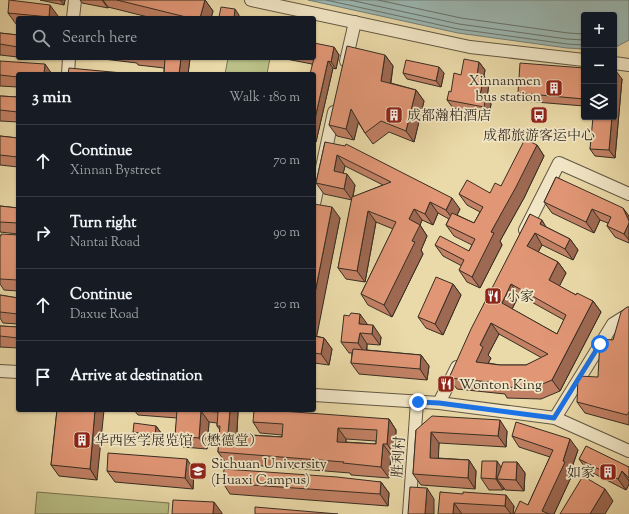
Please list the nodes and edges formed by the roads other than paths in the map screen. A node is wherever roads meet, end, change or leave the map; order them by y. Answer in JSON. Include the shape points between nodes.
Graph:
{"nodes":[{"id":1,"x":75,"y":0,"type":"edge"},
{"id":2,"x":251,"y":0,"type":"edge"},
{"id":3,"x":73,"y":16,"type":"edge"},
{"id":4,"x":355,"y":22,"type":"junction"},
{"id":5,"x":69,"y":60,"type":"edge"},
{"id":6,"x":581,"y":60,"type":"edge"},
{"id":7,"x":617,"y":63,"type":"edge"},
{"id":8,"x":629,"y":65,"type":"edge"},
{"id":9,"x":68,"y":72,"type":"edge"},
{"id":10,"x":343,"y":76,"type":"edge"},
{"id":11,"x":338,"y":98,"type":"edge"},
{"id":12,"x":629,"y":194,"type":"edge"},
{"id":13,"x":316,"y":195,"type":"edge"},
{"id":14,"x":520,"y":241,"type":"edge"},
{"id":15,"x":629,"y":314,"type":"edge"},
{"id":16,"x":464,"y":354,"type":"edge"},
{"id":17,"x":0,"y":371,"type":"edge"},
{"id":18,"x":16,"y":372,"type":"edge"},
{"id":19,"x":316,"y":395,"type":"edge"},
{"id":20,"x":418,"y":402,"type":"junction"},
{"id":21,"x":439,"y":403,"type":"junction"},
{"id":22,"x":554,"y":418,"type":"junction"},
{"id":23,"x":629,"y":451,"type":"edge"},
{"id":24,"x":409,"y":514,"type":"edge"}],
"edges":[{"from":1,"to":3,"type":"street"},
{"from":2,"to":4,"type":"street"},
{"from":4,"to":6,"type":"street","via":[[470,47]]},
{"from":4,"to":10,"type":"street"},
{"from":5,"to":9,"type":"street"},
{"from":7,"to":8,"type":"street"},
{"from":11,"to":13,"type":"street"},
{"from":12,"to":14,"type":"street","via":[[559,163]]},
{"from":15,"to":22,"type":"street","via":[[613,324]]},
{"from":16,"to":21,"type":"street"},
{"from":17,"to":18,"type":"street"},
{"from":19,"to":20,"type":"street"},
{"from":20,"to":21,"type":"street"},
{"from":20,"to":24,"type":"street","name":"胜利村"},
{"from":21,"to":22,"type":"street"},
{"from":22,"to":23,"type":"street"}]}
